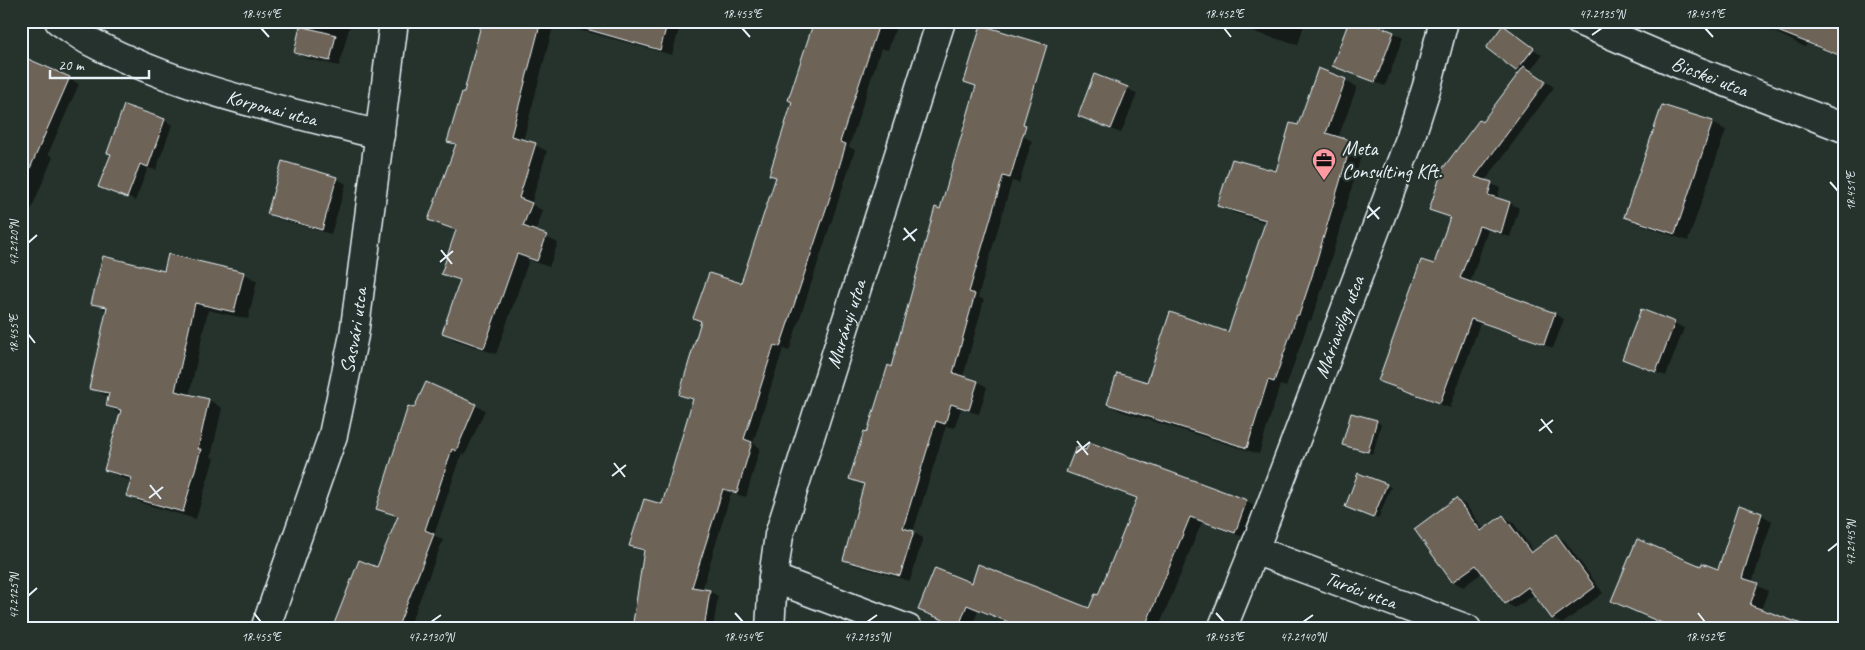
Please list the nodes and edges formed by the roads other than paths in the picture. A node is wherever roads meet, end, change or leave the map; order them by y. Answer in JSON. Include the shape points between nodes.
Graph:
{"nodes":[{"id":1,"x":59,"y":21,"type":"edge"},
{"id":2,"x":394,"y":21,"type":"edge"},
{"id":3,"x":941,"y":21,"type":"edge"},
{"id":4,"x":1444,"y":21,"type":"edge"},
{"id":5,"x":1579,"y":21,"type":"edge"},
{"id":6,"x":1844,"y":128,"type":"edge"},
{"id":7,"x":380,"y":135,"type":"junction"},
{"id":8,"x":1254,"y":550,"type":"junction"},
{"id":9,"x":773,"y":578,"type":"junction"},
{"id":10,"x":266,"y":629,"type":"edge"},
{"id":11,"x":770,"y":629,"type":"edge"},
{"id":12,"x":908,"y":629,"type":"edge"},
{"id":13,"x":1222,"y":629,"type":"edge"},
{"id":14,"x":1467,"y":629,"type":"edge"}],
"edges":[{"from":1,"to":7,"type":"street","name":"Korponai utca","via":[[90,42],[139,65],[228,97]]},
{"from":2,"to":7,"type":"street","name":"Sasvári utca"},
{"from":3,"to":9,"type":"street","name":"Murányi utca","via":[[779,535]]},
{"from":4,"to":8,"type":"street","name":"Máriavölgy utca","via":[[1410,139]]},
{"from":5,"to":6,"type":"street","name":"Bicskei utca"},
{"from":7,"to":10,"type":"street","name":"Sasvári utca","via":[[354,335],[333,435]]},
{"from":8,"to":13,"type":"street","name":"Máriavölgy utca"},
{"from":8,"to":14,"type":"street","name":"Turóci utca"},
{"from":9,"to":11,"type":"street","name":"Murányi utca"},
{"from":9,"to":12,"type":"street"}]}
